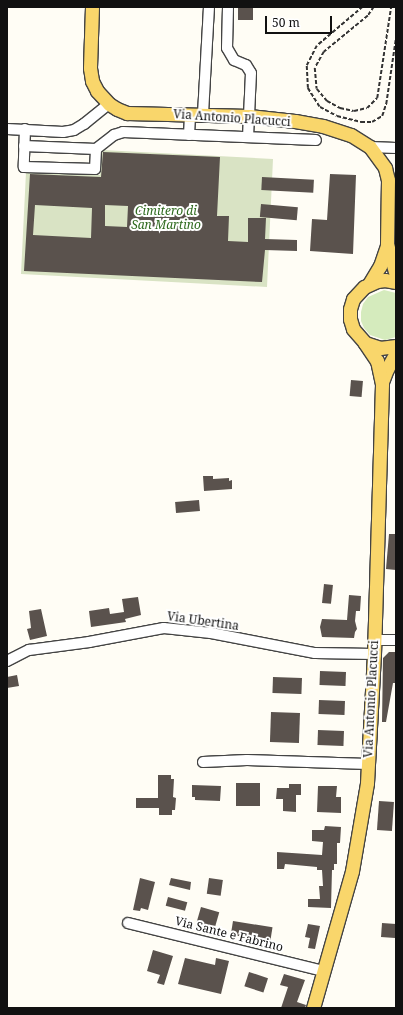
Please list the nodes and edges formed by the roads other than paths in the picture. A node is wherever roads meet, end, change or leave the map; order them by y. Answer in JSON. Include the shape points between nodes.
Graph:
{"nodes":[{"id":1,"x":92,"y":7,"type":"edge"},
{"id":2,"x":209,"y":7,"type":"edge"},
{"id":3,"x":228,"y":7,"type":"edge"},
{"id":4,"x":109,"y":104,"type":"junction"},
{"id":5,"x":197,"y":114,"type":"junction"},
{"id":6,"x":249,"y":116,"type":"junction"},
{"id":7,"x":7,"y":129,"type":"edge"},
{"id":8,"x":25,"y":129,"type":"junction"},
{"id":9,"x":36,"y":130,"type":"junction"},
{"id":10,"x":189,"y":135,"type":"junction"},
{"id":11,"x":248,"y":137,"type":"junction"},
{"id":12,"x":316,"y":140,"type":"dead end"},
{"id":13,"x":24,"y":146,"type":"junction"},
{"id":14,"x":36,"y":146,"type":"junction"},
{"id":15,"x":370,"y":147,"type":"junction"},
{"id":16,"x":396,"y":148,"type":"edge"},
{"id":17,"x":96,"y":149,"type":"junction"},
{"id":18,"x":387,"y":244,"type":"junction"},
{"id":19,"x":396,"y":275,"type":"edge"},
{"id":20,"x":396,"y":282,"type":"edge"},
{"id":21,"x":368,"y":284,"type":"junction"},
{"id":22,"x":365,"y":343,"type":"junction"},
{"id":23,"x":396,"y":346,"type":"edge"},
{"id":24,"x":396,"y":353,"type":"edge"},
{"id":25,"x":382,"y":384,"type":"junction"},
{"id":26,"x":375,"y":640,"type":"junction"},
{"id":27,"x":396,"y":640,"type":"edge"},
{"id":28,"x":374,"y":654,"type":"junction"},
{"id":29,"x":7,"y":661,"type":"edge"},
{"id":30,"x":203,"y":762,"type":"dead end"},
{"id":31,"x":368,"y":764,"type":"junction"},
{"id":32,"x":128,"y":923,"type":"dead end"},
{"id":33,"x":324,"y":970,"type":"junction"},
{"id":34,"x":313,"y":1008,"type":"edge"}],
"edges":[{"from":1,"to":4,"type":"main road","via":[[92,81],[97,92]]},
{"from":2,"to":5,"type":"street"},
{"from":3,"to":6,"type":"street","via":[[227,48],[234,60],[246,65],[251,72]]},
{"from":4,"to":5,"type":"main road","name":"Via Antonio Placucci","via":[[127,113]]},
{"from":4,"to":9,"type":"street","via":[[74,130]]},
{"from":5,"to":6,"type":"main road","name":"Via Antonio Placucci"},
{"from":5,"to":10,"type":"street"},
{"from":6,"to":11,"type":"street"},
{"from":6,"to":15,"type":"main road","name":"Via Antonio Placucci","via":[[323,126],[351,135]]},
{"from":7,"to":8,"type":"street"},
{"from":8,"to":9,"type":"street"},
{"from":8,"to":13,"type":"street"},
{"from":9,"to":14,"type":"street"},
{"from":10,"to":11,"type":"street"},
{"from":10,"to":17,"type":"street","via":[[123,132],[114,135]]},
{"from":11,"to":12,"type":"street"},
{"from":13,"to":14,"type":"street"},
{"from":13,"to":17,"type":"street","via":[[24,167],[95,169]]},
{"from":14,"to":17,"type":"street"},
{"from":15,"to":16,"type":"street"},
{"from":15,"to":18,"type":"main road","name":"Via Antonio Placucci","via":[[385,168],[388,180]]},
{"from":18,"to":19,"type":"main road","name":"Via Antonio Placucci"},
{"from":18,"to":21,"type":"main road","name":"Via Antonio Placucci","via":[[380,266]]},
{"from":20,"to":21,"type":"main road","via":[[386,280]]},
{"from":21,"to":22,"type":"main road","name":"Via Antonio Placucci","via":[[353,299],[350,309],[353,329]]},
{"from":22,"to":23,"type":"main road","via":[[380,348]]},
{"from":22,"to":25,"type":"main road","name":"Via Antonio Placucci","via":[[377,360]]},
{"from":24,"to":25,"type":"main road","name":"Via Antonio Placucci"},
{"from":25,"to":26,"type":"main road","name":"Via Antonio Placucci"},
{"from":26,"to":27,"type":"street"},
{"from":26,"to":28,"type":"main road","name":"Via Antonio Placucci"},
{"from":28,"to":29,"type":"street","name":"Via Ubertina","via":[[315,653],[211,633],[164,628],[29,650]]},
{"from":28,"to":31,"type":"main road","name":"Via Antonio Placucci"},
{"from":30,"to":31,"type":"street","via":[[247,760]]},
{"from":31,"to":33,"type":"main road","name":"Via Antonio Placucci","via":[[362,818],[352,871]]},
{"from":32,"to":33,"type":"street","name":"Via Sante e Fabrino"},
{"from":33,"to":34,"type":"main road","name":"Via Antonio Placucci"}]}
